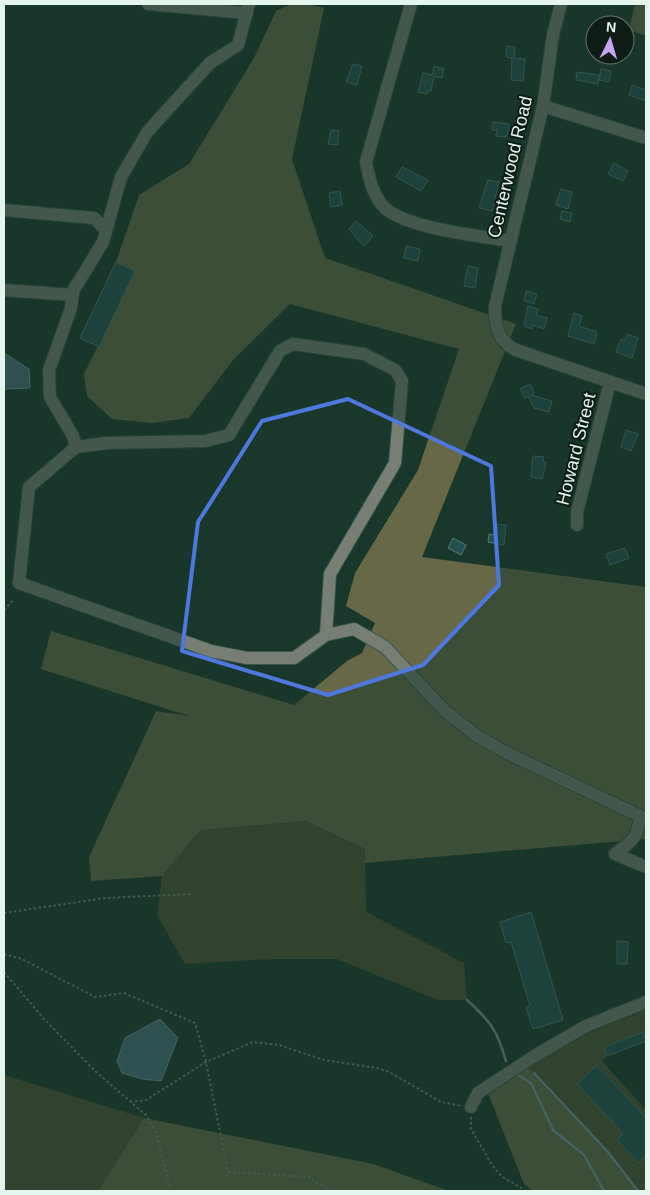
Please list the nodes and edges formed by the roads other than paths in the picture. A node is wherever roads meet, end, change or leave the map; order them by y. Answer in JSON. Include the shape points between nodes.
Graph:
{"nodes":[{"id":1,"x":148,"y":4,"type":"edge"},
{"id":2,"x":411,"y":4,"type":"edge"},
{"id":3,"x":561,"y":4,"type":"edge"},
{"id":4,"x":248,"y":8,"type":"edge"},
{"id":5,"x":543,"y":106,"type":"junction"},
{"id":6,"x":646,"y":138,"type":"edge"},
{"id":7,"x":4,"y":210,"type":"edge"},
{"id":8,"x":106,"y":230,"type":"junction"},
{"id":9,"x":511,"y":241,"type":"junction"},
{"id":10,"x":4,"y":290,"type":"edge"},
{"id":11,"x":73,"y":295,"type":"junction"},
{"id":12,"x":610,"y":382,"type":"junction"},
{"id":13,"x":646,"y":394,"type":"edge"},
{"id":14,"x":76,"y":447,"type":"junction"},
{"id":15,"x":577,"y":525,"type":"dead end"},
{"id":16,"x":326,"y":635,"type":"junction"},
{"id":17,"x":646,"y":867,"type":"edge"},
{"id":18,"x":646,"y":1002,"type":"edge"},
{"id":19,"x":470,"y":1106,"type":"road end"}],
"edges":[{"from":1,"to":4,"type":"street"},
{"from":2,"to":9,"type":"street","via":[[366,162],[372,188],[384,206],[408,220],[459,233]]},
{"from":3,"to":5,"type":"street","name":"Centerwood Road"},
{"from":4,"to":8,"type":"street","via":[[238,45],[210,64],[148,131],[121,177]]},
{"from":5,"to":6,"type":"street"},
{"from":5,"to":9,"type":"street","name":"Centerwood Road"},
{"from":7,"to":8,"type":"street","via":[[94,218]]},
{"from":8,"to":11,"type":"street","via":[[103,242]]},
{"from":9,"to":12,"type":"street","name":"Centerwood Road","via":[[495,306],[495,324],[501,338],[516,350]]},
{"from":10,"to":11,"type":"street"},
{"from":11,"to":14,"type":"street","via":[[49,370],[50,397]]},
{"from":12,"to":13,"type":"street"},
{"from":12,"to":15,"type":"street","name":"Howard Street","via":[[577,512]]},
{"from":14,"to":16,"type":"street","via":[[29,487],[19,583],[211,651],[247,658],[294,658]]},
{"from":14,"to":16,"type":"street","via":[[107,443],[205,441],[229,435],[280,351],[294,344],[364,354],[395,370],[402,381],[396,463],[330,574]]},
{"from":16,"to":17,"type":"street","via":[[354,630],[385,648],[444,710],[477,736],[640,816],[638,832],[615,854]]},
{"from":18,"to":19,"type":"street","via":[[586,1026],[536,1055],[478,1093]]}]}
